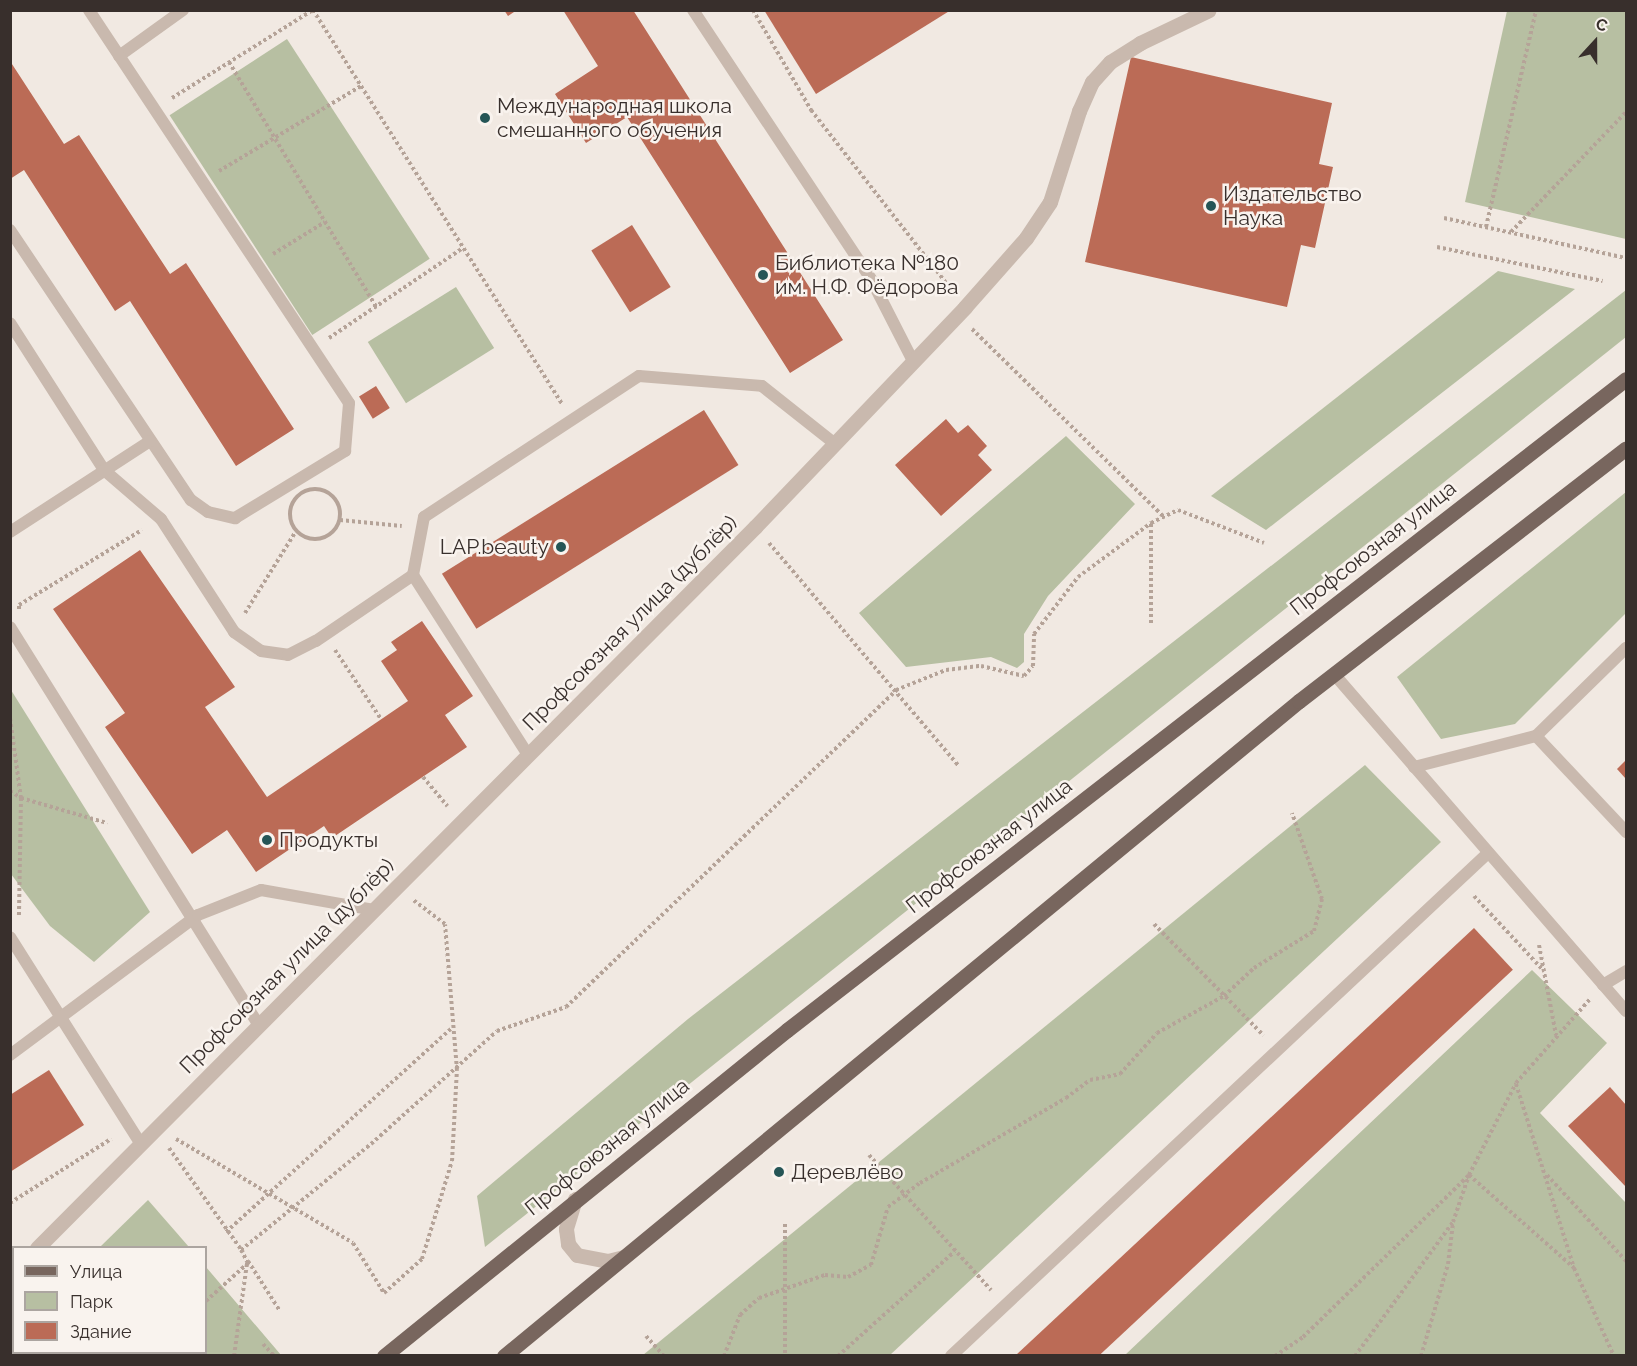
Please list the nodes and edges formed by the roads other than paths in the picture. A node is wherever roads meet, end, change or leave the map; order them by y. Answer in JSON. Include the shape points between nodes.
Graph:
{"nodes":[{"id":1,"x":89,"y":10,"type":"edge"},
{"id":2,"x":183,"y":10,"type":"edge"},
{"id":3,"x":693,"y":10,"type":"edge"},
{"id":4,"x":1209,"y":10,"type":"edge"},
{"id":5,"x":119,"y":56,"type":"junction"},
{"id":6,"x":10,"y":230,"type":"edge"},
{"id":7,"x":10,"y":323,"type":"edge"},
{"id":8,"x":912,"y":359,"type":"junction"},
{"id":9,"x":1626,"y":379,"type":"edge"},
{"id":10,"x":150,"y":441,"type":"junction"},
{"id":11,"x":834,"y":443,"type":"junction"},
{"id":12,"x":1626,"y":448,"type":"edge"},
{"id":13,"x":104,"y":470,"type":"junction"},
{"id":14,"x":10,"y":532,"type":"edge"},
{"id":15,"x":413,"y":575,"type":"junction"},
{"id":16,"x":10,"y":627,"type":"edge"},
{"id":17,"x":1626,"y":648,"type":"edge"},
{"id":18,"x":1334,"y":674,"type":"junction"},
{"id":19,"x":1536,"y":735,"type":"junction"},
{"id":20,"x":528,"y":755,"type":"junction"},
{"id":21,"x":1414,"y":768,"type":"junction"},
{"id":22,"x":1626,"y":832,"type":"edge"},
{"id":23,"x":1488,"y":853,"type":"junction"},
{"id":24,"x":375,"y":910,"type":"junction"},
{"id":25,"x":189,"y":919,"type":"junction"},
{"id":26,"x":10,"y":938,"type":"edge"},
{"id":27,"x":1626,"y":971,"type":"edge"},
{"id":28,"x":1603,"y":986,"type":"junction"},
{"id":29,"x":1626,"y":1011,"type":"edge"},
{"id":30,"x":61,"y":1019,"type":"junction"},
{"id":31,"x":259,"y":1026,"type":"junction"},
{"id":32,"x":10,"y":1055,"type":"edge"},
{"id":33,"x":140,"y":1143,"type":"junction"},
{"id":34,"x":575,"y":1199,"type":"junction"},
{"id":35,"x":39,"y":1246,"type":"edge"},
{"id":36,"x":624,"y":1257,"type":"junction"},
{"id":37,"x":384,"y":1356,"type":"edge"},
{"id":38,"x":504,"y":1356,"type":"edge"},
{"id":39,"x":951,"y":1356,"type":"edge"}],
"edges":[{"from":1,"to":5,"type":"lane"},
{"from":2,"to":5,"type":"lane"},
{"from":3,"to":8,"type":"lane","via":[[870,279]]},
{"from":4,"to":8,"type":"street","name":"Профсоюзная улица (дублёр)","via":[[1140,43],[1110,62],[1092,82],[1050,202],[1026,238]]},
{"from":5,"to":10,"type":"lane","via":[[349,403],[345,451],[235,518],[208,512],[190,500]]},
{"from":6,"to":10,"type":"lane"},
{"from":7,"to":13,"type":"lane"},
{"from":8,"to":11,"type":"street","name":"Профсоюзная улица (дублёр)"},
{"from":9,"to":34,"type":"main road","name":"Профсоюзная улица","via":[[796,1022]]},
{"from":10,"to":13,"type":"lane"},
{"from":11,"to":15,"type":"lane","via":[[762,386],[639,376],[424,516]]},
{"from":11,"to":20,"type":"street","name":"Профсоюзная улица (дублёр)"},
{"from":12,"to":18,"type":"main road"},
{"from":13,"to":14,"type":"lane"},
{"from":13,"to":15,"type":"lane","via":[[161,519],[234,632],[261,651],[288,655],[325,635]]},
{"from":15,"to":20,"type":"lane"},
{"from":16,"to":25,"type":"lane"},
{"from":17,"to":19,"type":"lane"},
{"from":18,"to":21,"type":"lane"},
{"from":18,"to":36,"type":"main road"},
{"from":19,"to":21,"type":"lane"},
{"from":19,"to":22,"type":"lane"},
{"from":20,"to":24,"type":"street","name":"Профсоюзная улица (дублёр)"},
{"from":21,"to":23,"type":"lane"},
{"from":23,"to":28,"type":"lane"},
{"from":23,"to":39,"type":"lane"},
{"from":24,"to":25,"type":"lane","via":[[261,890]]},
{"from":24,"to":31,"type":"street","name":"Профсоюзная улица (дублёр)"},
{"from":25,"to":30,"type":"lane"},
{"from":25,"to":31,"type":"lane"},
{"from":26,"to":30,"type":"lane"},
{"from":27,"to":28,"type":"lane"},
{"from":28,"to":29,"type":"lane"},
{"from":30,"to":32,"type":"lane"},
{"from":30,"to":33,"type":"lane"},
{"from":31,"to":33,"type":"street","name":"Профсоюзная улица (дублёр)"},
{"from":33,"to":35,"type":"street","name":"Профсоюзная улица (дублёр)"},
{"from":34,"to":36,"type":"street","via":[[566,1229],[568,1244],[577,1255],[608,1261]]},
{"from":34,"to":37,"type":"main road","name":"Профсоюзная улица"},
{"from":36,"to":38,"type":"main road"}]}
